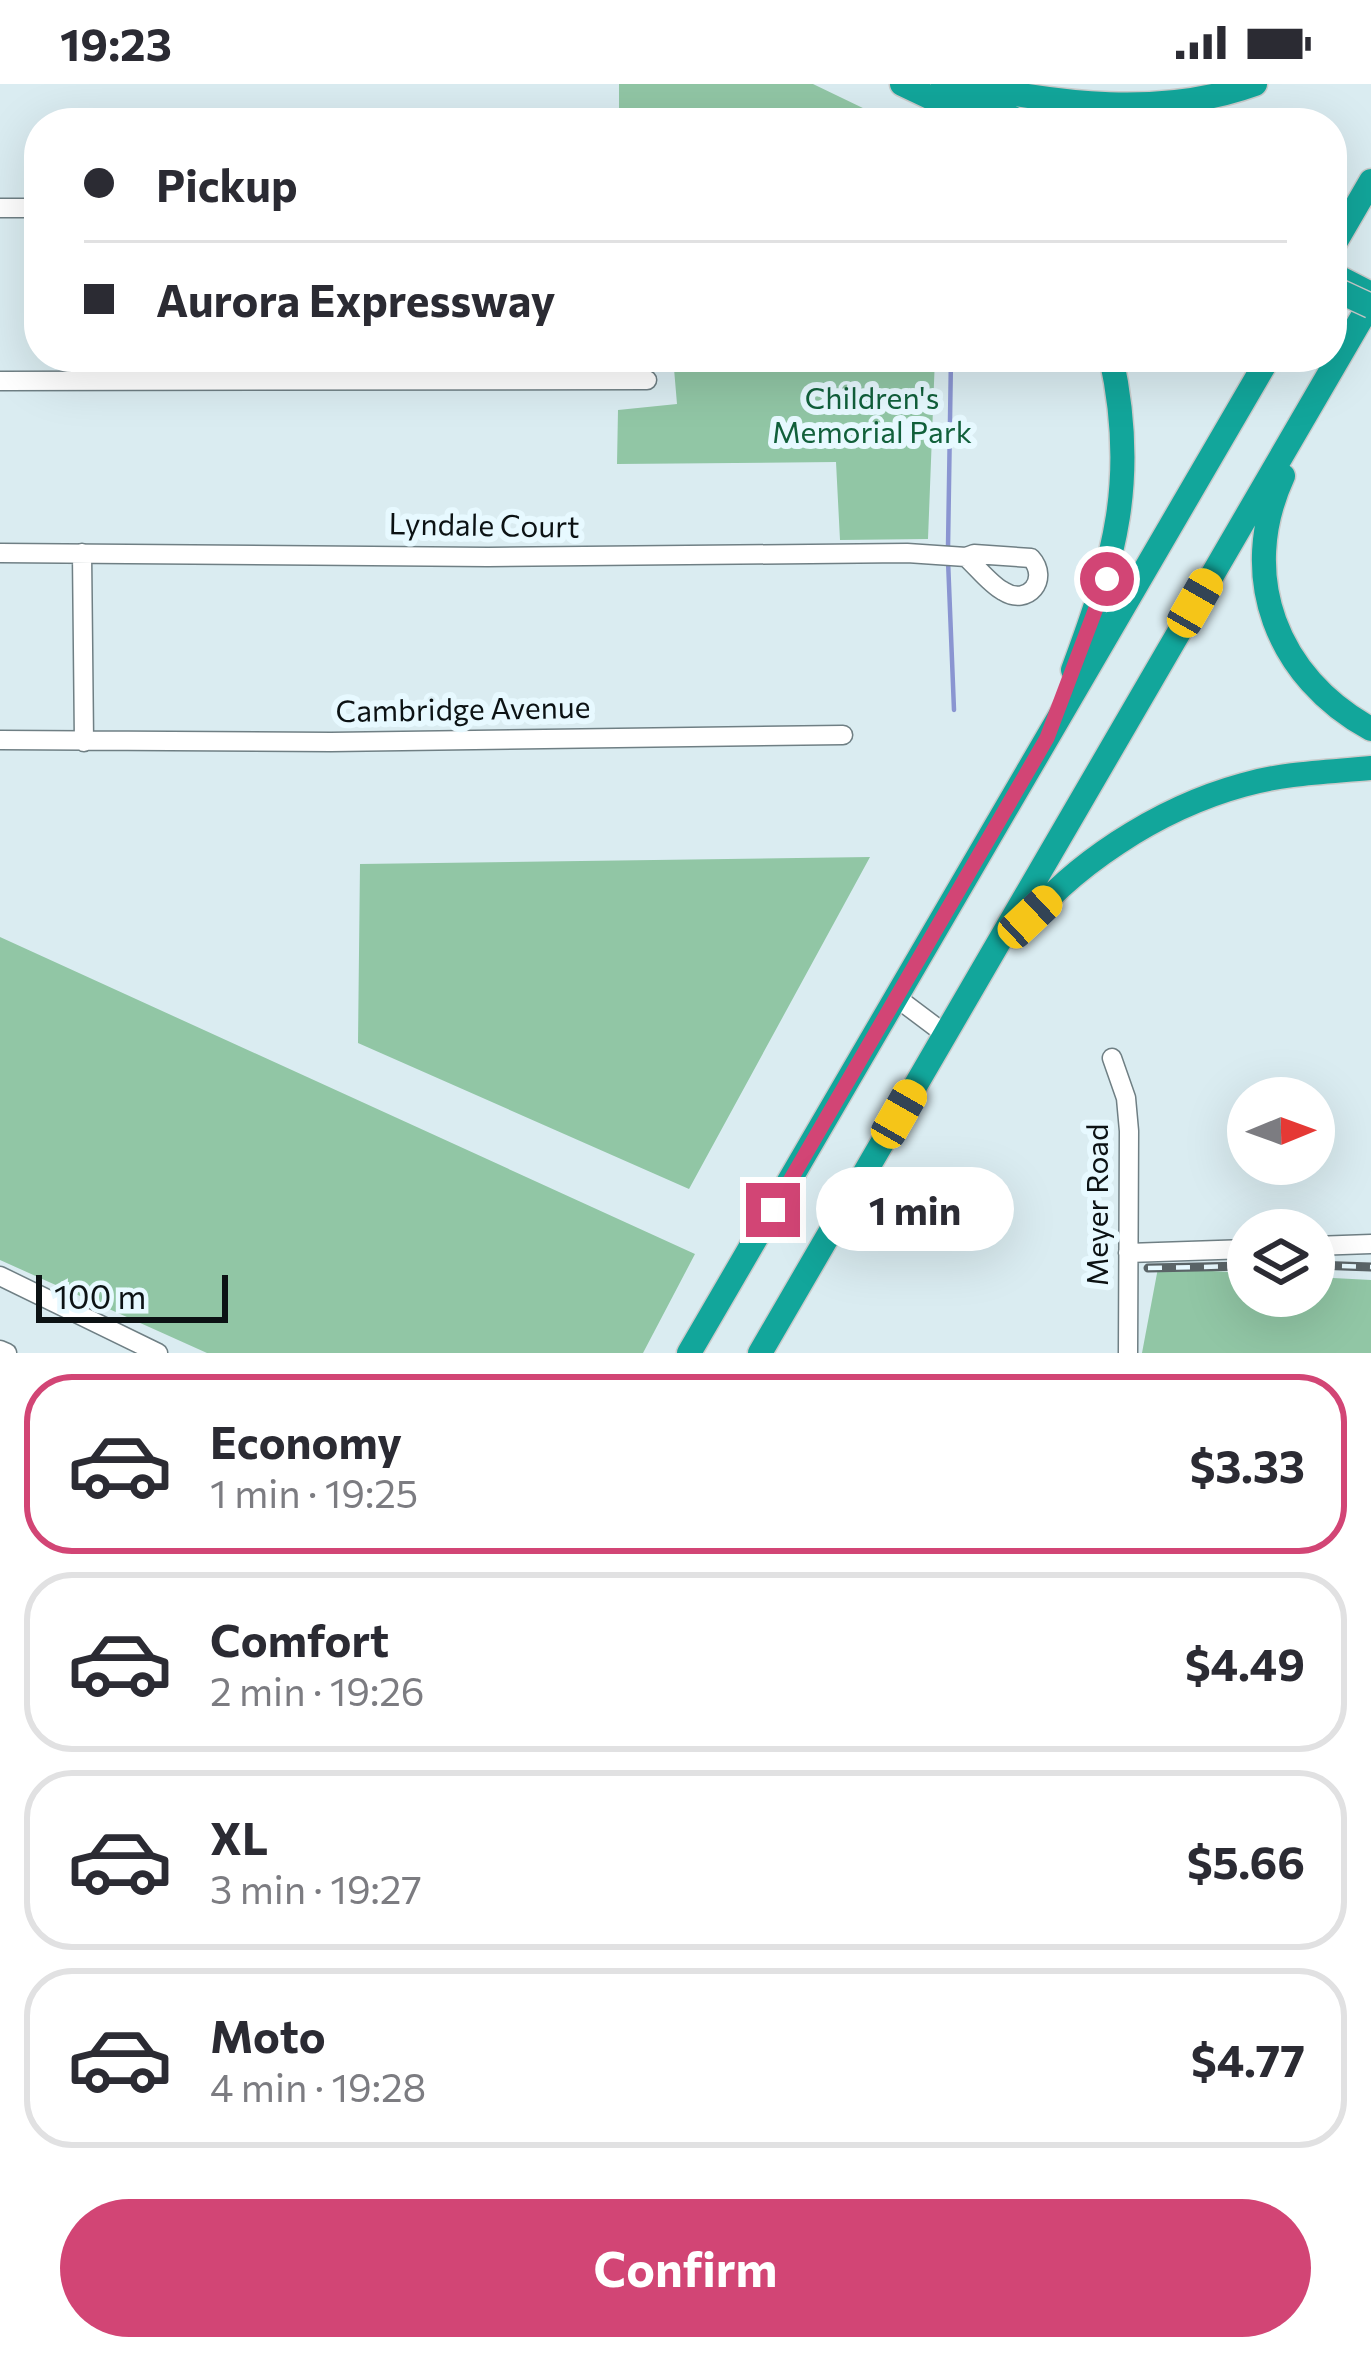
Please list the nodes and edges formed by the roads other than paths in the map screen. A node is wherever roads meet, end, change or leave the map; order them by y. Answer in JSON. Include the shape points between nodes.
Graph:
{"nodes":[{"id":1,"x":900,"y":84,"type":"edge"},
{"id":2,"x":943,"y":84,"type":"edge"},
{"id":3,"x":962,"y":84,"type":"edge"},
{"id":4,"x":1255,"y":84,"type":"edge"},
{"id":5,"x":936,"y":108,"type":"edge"},
{"id":6,"x":952,"y":108,"type":"edge"},
{"id":7,"x":992,"y":108,"type":"edge"},
{"id":8,"x":1371,"y":181,"type":"edge"},
{"id":9,"x":1347,"y":222,"type":"edge"},
{"id":10,"x":1371,"y":300,"type":"edge"},
{"id":11,"x":1347,"y":341,"type":"edge"},
{"id":12,"x":1113,"y":372,"type":"edge"},
{"id":13,"x":1260,"y":372,"type":"edge"},
{"id":14,"x":1329,"y":372,"type":"edge"},
{"id":15,"x":647,"y":380,"type":"dead end"},
{"id":16,"x":0,"y":381,"type":"edge"},
{"id":17,"x":1314,"y":398,"type":"junction"},
{"id":18,"x":0,"y":553,"type":"edge"},
{"id":19,"x":82,"y":553,"type":"junction"},
{"id":20,"x":966,"y":557,"type":"dead end"},
{"id":21,"x":1371,"y":729,"type":"edge"},
{"id":22,"x":843,"y":735,"type":"dead end"},
{"id":23,"x":1047,"y":738,"type":"junction"},
{"id":24,"x":0,"y":740,"type":"edge"},
{"id":25,"x":84,"y":742,"type":"junction"},
{"id":26,"x":1371,"y":768,"type":"edge"},
{"id":27,"x":897,"y":998,"type":"junction"},
{"id":28,"x":951,"y":1024,"type":"junction"},
{"id":29,"x":1112,"y":1058,"type":"dead end"},
{"id":30,"x":1371,"y":1244,"type":"edge"},
{"id":31,"x":1335,"y":1245,"type":"edge"},
{"id":32,"x":1227,"y":1250,"type":"edge"},
{"id":33,"x":1128,"y":1253,"type":"junction"},
{"id":34,"x":0,"y":1276,"type":"edge"},
{"id":35,"x":765,"y":1345,"type":"edge"},
{"id":36,"x":158,"y":1353,"type":"edge"},
{"id":37,"x":689,"y":1353,"type":"edge"},
{"id":38,"x":1128,"y":1353,"type":"edge"}],
"edges":[{"from":1,"to":5,"type":"highway"},
{"from":1,"to":6,"type":"highway"},
{"from":2,"to":7,"type":"highway"},
{"from":3,"to":4,"type":"highway","via":[[1121,105]]},
{"from":8,"to":9,"type":"highway"},
{"from":10,"to":11,"type":"highway"},
{"from":12,"to":23,"type":"highway","via":[[1124,438],[1119,525]]},
{"from":13,"to":23,"type":"highway"},
{"from":14,"to":17,"type":"highway"},
{"from":15,"to":16,"type":"street"},
{"from":17,"to":21,"type":"highway","via":[[1275,492],[1265,583],[1282,642],[1310,685]]},
{"from":17,"to":28,"type":"highway"},
{"from":18,"to":19,"type":"street","name":"Lyndale Court"},
{"from":19,"to":20,"type":"street","name":"Lyndale Court"},
{"from":19,"to":25,"type":"street"},
{"from":22,"to":25,"type":"street","name":"Cambridge Avenue"},
{"from":23,"to":27,"type":"highway"},
{"from":24,"to":25,"type":"street","name":"Cambridge Avenue"},
{"from":26,"to":28,"type":"highway","via":[[1244,784],[1148,826],[1030,917]]},
{"from":27,"to":28,"type":"street"},
{"from":27,"to":37,"type":"highway"},
{"from":28,"to":35,"type":"highway"},
{"from":29,"to":33,"type":"street","name":"Meyer Road","via":[[1129,1131]]},
{"from":30,"to":31,"type":"street"},
{"from":32,"to":33,"type":"street"},
{"from":33,"to":38,"type":"street","name":"Meyer Road"},
{"from":34,"to":36,"type":"street"}]}
